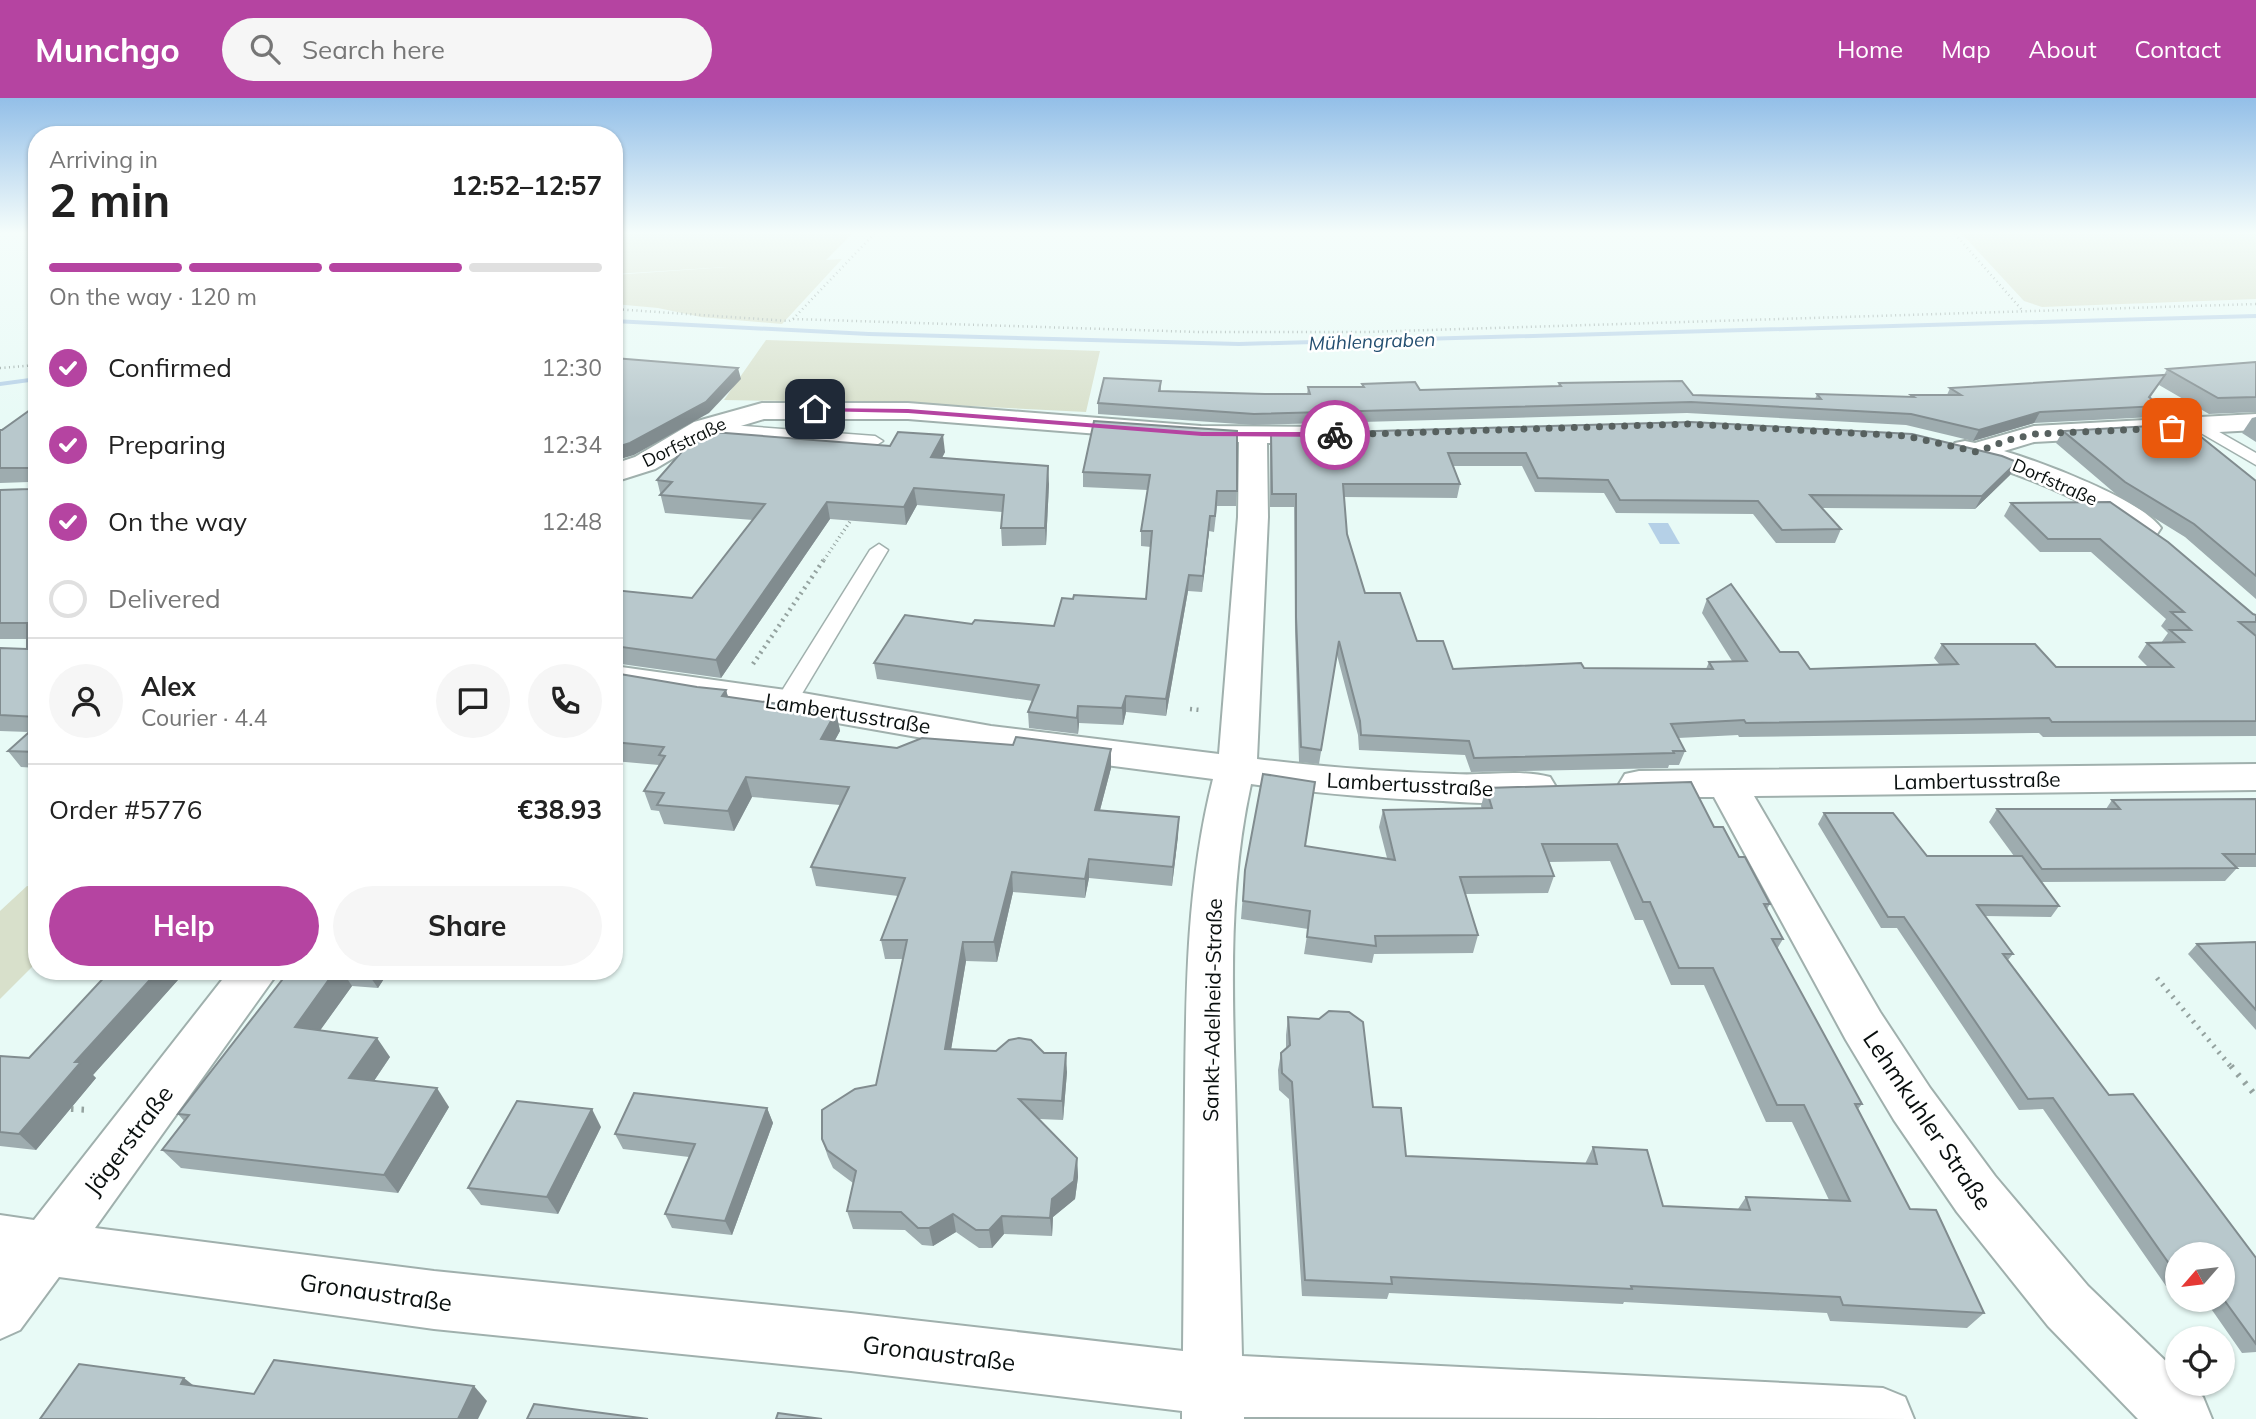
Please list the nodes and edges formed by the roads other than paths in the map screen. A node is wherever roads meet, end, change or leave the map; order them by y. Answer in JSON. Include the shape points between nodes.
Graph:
{"nodes":[{"id":1,"x":2256,"y":422,"type":"edge"},
{"id":2,"x":2200,"y":426,"type":"junction"},
{"id":3,"x":704,"y":428,"type":"junction"},
{"id":4,"x":1342,"y":434,"type":"edge"},
{"id":5,"x":1253,"y":436,"type":"junction"},
{"id":6,"x":875,"y":441,"type":"dead end"},
{"id":7,"x":1944,"y":444,"type":"edge"},
{"id":8,"x":1977,"y":452,"type":"junction"},
{"id":9,"x":2256,"y":460,"type":"edge"},
{"id":10,"x":623,"y":470,"type":"edge"},
{"id":11,"x":2172,"y":546,"type":"edge"},
{"id":12,"x":879,"y":550,"type":"dead end"},
{"id":13,"x":623,"y":678,"type":"edge"},
{"id":14,"x":786,"y":702,"type":"junction"},
{"id":15,"x":1233,"y":768,"type":"junction"},
{"id":16,"x":2256,"y":777,"type":"edge"},
{"id":17,"x":1726,"y":782,"type":"junction"},
{"id":18,"x":249,"y":980,"type":"edge"},
{"id":19,"x":24,"y":1245,"type":"edge"},
{"id":20,"x":0,"y":1310,"type":"edge"},
{"id":21,"x":1213,"y":1402,"type":"edge"},
{"id":22,"x":1883,"y":1419,"type":"edge"},
{"id":23,"x":2181,"y":1419,"type":"edge"}],
"edges":[{"from":1,"to":2,"type":"street"},
{"from":2,"to":8,"type":"street","via":[[2034,434]]},
{"from":2,"to":9,"type":"lane"},
{"from":3,"to":5,"type":"street","name":"Dorfstraße","via":[[762,411],[815,409],[908,411]]},
{"from":3,"to":6,"type":"lane"},
{"from":3,"to":10,"type":"street","name":"Dorfstraße","via":[[645,463]]},
{"from":4,"to":5,"type":"street","name":"Dorfstraße"},
{"from":5,"to":15,"type":"street","name":"Sankt-Adelheid-Straße","via":[[1240,748]]},
{"from":7,"to":8,"type":"street","name":"Dorfstraße"},
{"from":8,"to":11,"type":"street","name":"Dorfstraße","via":[[2068,485],[2133,519]]},
{"from":12,"to":14,"type":"lane"},
{"from":13,"to":14,"type":"street","name":"Lambertusstraße"},
{"from":14,"to":15,"type":"street","name":"Lambertusstraße","via":[[991,738]]},
{"from":15,"to":17,"type":"street","name":"Lambertusstraße","via":[[1353,784],[1478,789]]},
{"from":15,"to":21,"type":"street","name":"Sankt-Adelheid-Straße","via":[[1213,894],[1209,975]]},
{"from":16,"to":17,"type":"street","name":"Lambertusstraße"},
{"from":17,"to":23,"type":"street","name":"Lehmkuhler Straße","via":[[1863,1026],[1976,1194],[2068,1306]]},
{"from":18,"to":19,"type":"street","name":"Jägerstraße"},
{"from":19,"to":20,"type":"street","name":"Jägerstraße"},
{"from":19,"to":21,"type":"street","name":"Gronaustraße","via":[[434,1300],[851,1342]]},
{"from":21,"to":22,"type":"street","name":"Gronaustraße"}]}
